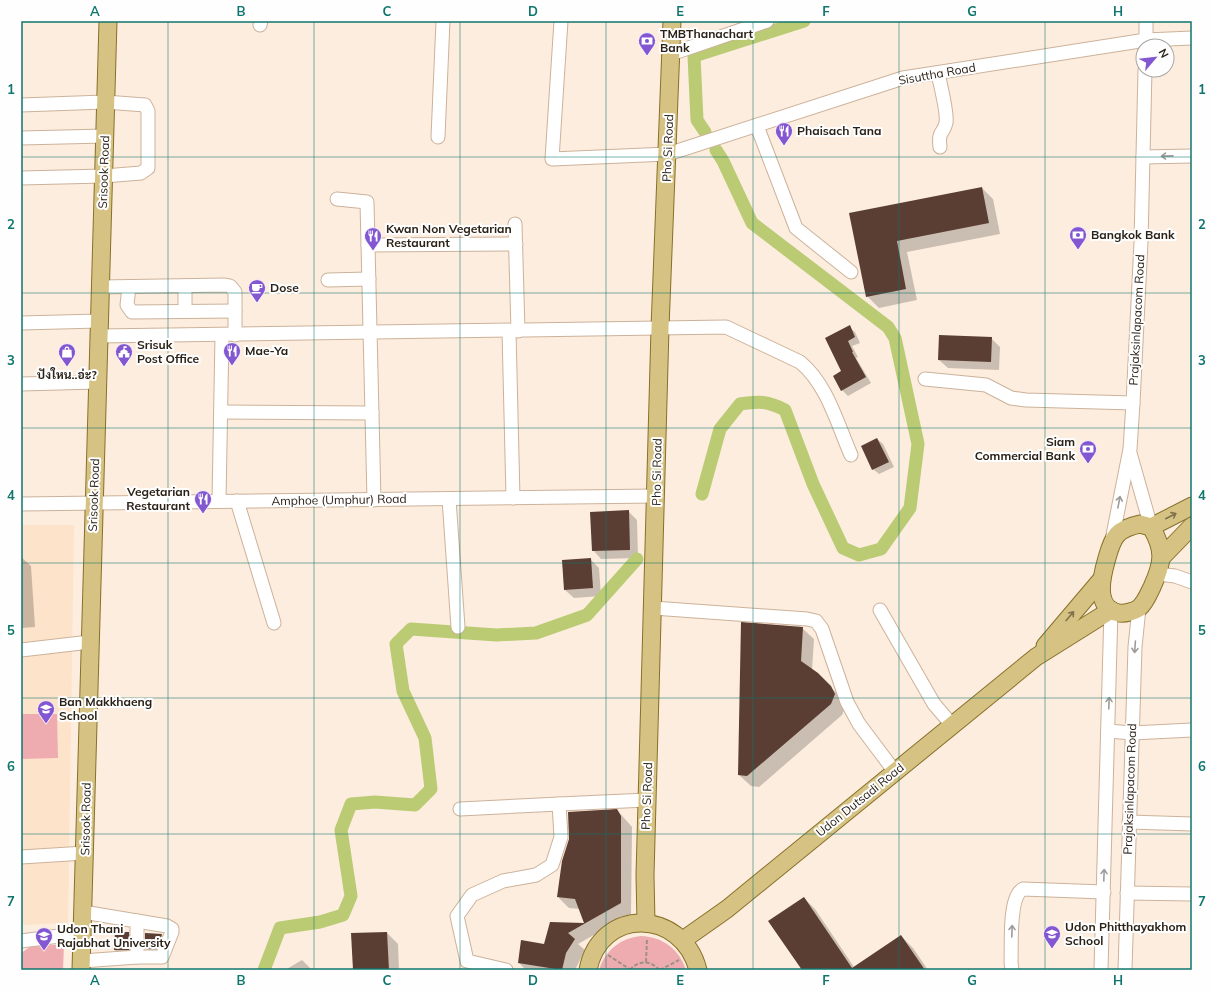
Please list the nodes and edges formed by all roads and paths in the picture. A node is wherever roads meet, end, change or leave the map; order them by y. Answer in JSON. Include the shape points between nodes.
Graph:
{"nodes":[{"id":1,"x":108,"y":21,"type":"edge"},
{"id":2,"x":443,"y":21,"type":"edge"},
{"id":3,"x":561,"y":21,"type":"edge"},
{"id":4,"x":672,"y":21,"type":"edge"},
{"id":5,"x":767,"y":21,"type":"edge"},
{"id":6,"x":1146,"y":21,"type":"edge"},
{"id":7,"x":1146,"y":38,"type":"edge"},
{"id":8,"x":1192,"y":38,"type":"edge"},
{"id":9,"x":1175,"y":40,"type":"edge"},
{"id":10,"x":1135,"y":45,"type":"edge"},
{"id":11,"x":671,"y":54,"type":"junction"},
{"id":12,"x":938,"y":72,"type":"junction"},
{"id":13,"x":1145,"y":78,"type":"edge"},
{"id":14,"x":106,"y":102,"type":"junction"},
{"id":15,"x":21,"y":104,"type":"edge"},
{"id":16,"x":757,"y":126,"type":"junction"},
{"id":17,"x":105,"y":136,"type":"junction"},
{"id":18,"x":438,"y":137,"type":"dead end"},
{"id":19,"x":21,"y":138,"type":"edge"},
{"id":20,"x":940,"y":147,"type":"dead end"},
{"id":21,"x":668,"y":154,"type":"junction"},
{"id":22,"x":1143,"y":156,"type":"junction"},
{"id":23,"x":1192,"y":156,"type":"edge"},
{"id":24,"x":104,"y":176,"type":"junction"},
{"id":25,"x":21,"y":178,"type":"edge"},
{"id":26,"x":337,"y":199,"type":"dead end"},
{"id":27,"x":515,"y":224,"type":"dead end"},
{"id":28,"x":368,"y":244,"type":"junction"},
{"id":29,"x":516,"y":244,"type":"junction"},
{"id":30,"x":851,"y":272,"type":"dead end"},
{"id":31,"x":328,"y":280,"type":"dead end"},
{"id":32,"x":369,"y":280,"type":"junction"},
{"id":33,"x":185,"y":286,"type":"junction"},
{"id":34,"x":100,"y":287,"type":"junction"},
{"id":35,"x":129,"y":287,"type":"junction"},
{"id":36,"x":185,"y":311,"type":"junction"},
{"id":37,"x":235,"y":311,"type":"junction"},
{"id":38,"x":21,"y":322,"type":"edge"},
{"id":39,"x":660,"y":328,"type":"junction"},
{"id":40,"x":99,"y":329,"type":"junction"},
{"id":41,"x":514,"y":331,"type":"junction"},
{"id":42,"x":371,"y":333,"type":"junction"},
{"id":43,"x":229,"y":335,"type":"junction"},
{"id":44,"x":925,"y":379,"type":"dead end"},
{"id":45,"x":98,"y":382,"type":"junction"},
{"id":46,"x":21,"y":384,"type":"edge"},
{"id":47,"x":1133,"y":403,"type":"junction"},
{"id":48,"x":221,"y":412,"type":"junction"},
{"id":49,"x":372,"y":413,"type":"junction"},
{"id":50,"x":1130,"y":449,"type":"junction"},
{"id":51,"x":851,"y":455,"type":"dead end"},
{"id":52,"x":657,"y":496,"type":"junction"},
{"id":53,"x":513,"y":498,"type":"junction"},
{"id":54,"x":449,"y":499,"type":"junction"},
{"id":55,"x":374,"y":500,"type":"junction"},
{"id":56,"x":237,"y":501,"type":"junction"},
{"id":57,"x":219,"y":502,"type":"junction"},
{"id":58,"x":94,"y":503,"type":"junction"},
{"id":59,"x":21,"y":504,"type":"edge"},
{"id":60,"x":1192,"y":506,"type":"edge"},
{"id":61,"x":1192,"y":526,"type":"edge"},
{"id":62,"x":1151,"y":527,"type":"junction"},
{"id":63,"x":1112,"y":540,"type":"junction"},
{"id":64,"x":1162,"y":556,"type":"junction"},
{"id":65,"x":1158,"y":574,"type":"junction"},
{"id":66,"x":1100,"y":580,"type":"junction"},
{"id":67,"x":1192,"y":582,"type":"edge"},
{"id":68,"x":653,"y":608,"type":"junction"},
{"id":69,"x":1139,"y":608,"type":"junction"},
{"id":70,"x":880,"y":610,"type":"dead end"},
{"id":71,"x":1111,"y":610,"type":"junction"},
{"id":72,"x":274,"y":623,"type":"dead end"},
{"id":73,"x":458,"y":627,"type":"dead end"},
{"id":74,"x":90,"y":642,"type":"junction"},
{"id":75,"x":21,"y":650,"type":"edge"},
{"id":76,"x":1036,"y":657,"type":"junction"},
{"id":77,"x":952,"y":725,"type":"junction"},
{"id":78,"x":1192,"y":730,"type":"edge"},
{"id":79,"x":1108,"y":731,"type":"junction"},
{"id":80,"x":1132,"y":733,"type":"junction"},
{"id":81,"x":895,"y":772,"type":"junction"},
{"id":82,"x":647,"y":800,"type":"junction"},
{"id":83,"x":558,"y":804,"type":"junction"},
{"id":84,"x":460,"y":809,"type":"dead end"},
{"id":85,"x":1129,"y":822,"type":"junction"},
{"id":86,"x":1192,"y":824,"type":"edge"},
{"id":87,"x":85,"y":853,"type":"junction"},
{"id":88,"x":21,"y":857,"type":"edge"},
{"id":89,"x":1104,"y":892,"type":"junction"},
{"id":90,"x":1127,"y":893,"type":"junction"},
{"id":91,"x":1192,"y":894,"type":"edge"},
{"id":92,"x":83,"y":912,"type":"junction"},
{"id":93,"x":136,"y":921,"type":"junction"},
{"id":94,"x":647,"y":923,"type":"junction"},
{"id":95,"x":82,"y":933,"type":"junction"},
{"id":96,"x":21,"y":941,"type":"edge"},
{"id":97,"x":688,"y":947,"type":"junction"},
{"id":98,"x":597,"y":948,"type":"junction"},
{"id":99,"x":137,"y":957,"type":"junction"},
{"id":100,"x":646,"y":962,"type":"junction"},
{"id":101,"x":81,"y":966,"type":"edge"},
{"id":102,"x":506,"y":970,"type":"edge"},
{"id":103,"x":588,"y":970,"type":"edge"},
{"id":104,"x":630,"y":970,"type":"edge"},
{"id":105,"x":660,"y":970,"type":"edge"},
{"id":106,"x":698,"y":970,"type":"edge"},
{"id":107,"x":1012,"y":970,"type":"edge"},
{"id":108,"x":1102,"y":970,"type":"edge"},
{"id":109,"x":1125,"y":970,"type":"edge"}],
"edges":[{"from":1,"to":14,"type":"main road","name":"Srisook Road"},
{"from":2,"to":18,"type":"street"},
{"from":3,"to":21,"type":"street","name":"Sisuttha Road","via":[[552,159]]},
{"from":4,"to":11,"type":"main road","name":"Pho Si Road"},
{"from":5,"to":11,"type":"street"},
{"from":6,"to":7,"type":"street"},
{"from":8,"to":9,"type":"street","name":"Sisuttha Road"},
{"from":10,"to":12,"type":"street","name":"Sisuttha Road"},
{"from":11,"to":21,"type":"main road","name":"Pho Si Road"},
{"from":12,"to":16,"type":"street","name":"Sisuttha Road","via":[[903,78]]},
{"from":12,"to":20,"type":"street","via":[[946,118],[939,135]]},
{"from":13,"to":22,"type":"street","name":"Prajaksinlapacom Road"},
{"from":14,"to":15,"type":"street"},
{"from":14,"to":17,"type":"main road","name":"Srisook Road"},
{"from":14,"to":24,"type":"street","via":[[136,103],[148,107],[148,168],[141,173]]},
{"from":16,"to":21,"type":"street","name":"Sisuttha Road"},
{"from":16,"to":30,"type":"street","via":[[796,228]]},
{"from":17,"to":19,"type":"street"},
{"from":17,"to":24,"type":"main road","name":"Srisook Road"},
{"from":21,"to":39,"type":"main road","name":"Pho Si Road"},
{"from":23,"to":22,"type":"street","one_way":true},
{"from":22,"to":47,"type":"street","name":"Prajaksinlapacom Road"},
{"from":24,"to":25,"type":"street"},
{"from":24,"to":34,"type":"main road","name":"Srisook Road"},
{"from":26,"to":28,"type":"street","via":[[368,202]]},
{"from":27,"to":29,"type":"street"},
{"from":28,"to":29,"type":"street"},
{"from":28,"to":32,"type":"street"},
{"from":29,"to":41,"type":"street"},
{"from":31,"to":32,"type":"street"},
{"from":32,"to":42,"type":"street"},
{"from":33,"to":35,"type":"street"},
{"from":33,"to":36,"type":"street"},
{"from":33,"to":37,"type":"street","via":[[230,286],[234,292]]},
{"from":34,"to":35,"type":"street"},
{"from":34,"to":40,"type":"main road","name":"Srisook Road"},
{"from":35,"to":36,"type":"street","via":[[127,305],[132,312]]},
{"from":36,"to":37,"type":"street"},
{"from":37,"to":43,"type":"street"},
{"from":38,"to":40,"type":"street"},
{"from":39,"to":41,"type":"street"},
{"from":39,"to":51,"type":"street","via":[[726,326],[800,362],[809,369],[823,389]]},
{"from":39,"to":52,"type":"main road","name":"Pho Si Road"},
{"from":40,"to":43,"type":"street"},
{"from":40,"to":45,"type":"main road","name":"Srisook Road"},
{"from":41,"to":42,"type":"street"},
{"from":41,"to":53,"type":"street"},
{"from":42,"to":43,"type":"street"},
{"from":42,"to":49,"type":"street"},
{"from":43,"to":48,"type":"street"},
{"from":44,"to":47,"type":"street","via":[[986,385],[1011,398],[1026,400]]},
{"from":45,"to":46,"type":"street"},
{"from":45,"to":58,"type":"main road","name":"Srisook Road"},
{"from":47,"to":50,"type":"street","name":"Prajaksinlapacom Road"},
{"from":48,"to":49,"type":"street"},
{"from":48,"to":57,"type":"street"},
{"from":49,"to":55,"type":"street"},
{"from":50,"to":62,"type":"street"},
{"from":63,"to":50,"type":"street","one_way":true},
{"from":52,"to":53,"type":"street","name":"Amphoe (Umphur) Road"},
{"from":52,"to":68,"type":"main road","name":"Pho Si Road"},
{"from":53,"to":54,"type":"street","name":"Amphoe (Umphur) Road"},
{"from":54,"to":55,"type":"street","name":"Amphoe (Umphur) Road"},
{"from":54,"to":73,"type":"street"},
{"from":55,"to":56,"type":"street","name":"Amphoe (Umphur) Road"},
{"from":56,"to":57,"type":"street","name":"Amphoe (Umphur) Road"},
{"from":56,"to":72,"type":"street"},
{"from":57,"to":58,"type":"street","name":"Amphoe (Umphur) Road"},
{"from":58,"to":59,"type":"street","name":"Amphoe (Umphur) Road"},
{"from":58,"to":74,"type":"main road","name":"Srisook Road"},
{"from":62,"to":60,"type":"main road","one_way":true},
{"from":61,"to":64,"type":"main road"},
{"from":62,"to":63,"type":"main road","via":[[1140,524],[1127,527],[1119,531]]},
{"from":62,"to":64,"type":"main road","via":[[1158,539]]},
{"from":63,"to":66,"type":"main road"},
{"from":64,"to":65,"type":"main road"},
{"from":65,"to":67,"type":"street","via":[[1176,576]]},
{"from":65,"to":69,"type":"main road"},
{"from":66,"to":71,"type":"main road","via":[[1102,596]]},
{"from":76,"to":66,"type":"main road","name":"Udon Dutsadi Road","one_way":true},
{"from":68,"to":81,"type":"street","via":[[816,621],[822,629],[858,724]]},
{"from":68,"to":82,"type":"main road","name":"Pho Si Road"},
{"from":69,"to":71,"type":"main road","via":[[1126,613]]},
{"from":69,"to":80,"type":"street","name":"Prajaksinlapacom Road","one_way":true},
{"from":70,"to":77,"type":"street","via":[[934,704]]},
{"from":71,"to":76,"type":"main road","name":"Udon Dutsadi Road"},
{"from":79,"to":71,"type":"street","name":"Prajaksinlapacom Road","one_way":true},
{"from":74,"to":75,"type":"street"},
{"from":74,"to":87,"type":"main road","name":"Srisook Road"},
{"from":76,"to":77,"type":"main road","name":"Udon Dutsadi Road"},
{"from":77,"to":81,"type":"main road","name":"Udon Dutsadi Road"},
{"from":78,"to":80,"type":"street"},
{"from":79,"to":80,"type":"street"},
{"from":89,"to":79,"type":"street","name":"Prajaksinlapacom Road","one_way":true},
{"from":80,"to":85,"type":"street","name":"Prajaksinlapacom Road"},
{"from":81,"to":97,"type":"main road","name":"Udon Dutsadi Road","via":[[727,909]]},
{"from":82,"to":83,"type":"street"},
{"from":82,"to":94,"type":"main road","name":"Pho Si Road"},
{"from":83,"to":84,"type":"street"},
{"from":83,"to":102,"type":"street","via":[[561,838],[552,865],[536,875],[504,881],[472,896],[457,916],[467,961]]},
{"from":85,"to":86,"type":"street"},
{"from":85,"to":90,"type":"street","name":"Prajaksinlapacom Road"},
{"from":87,"to":88,"type":"street"},
{"from":87,"to":92,"type":"main road","name":"Srisook Road"},
{"from":107,"to":89,"type":"street","one_way":true,"via":[[1013,906],[1020,891],[1024,889]]},
{"from":89,"to":108,"type":"street","name":"Prajaksinlapacom Road"},
{"from":90,"to":91,"type":"street"},
{"from":90,"to":109,"type":"street","name":"Prajaksinlapacom Road"},
{"from":92,"to":93,"type":"street"},
{"from":92,"to":95,"type":"main road","name":"Srisook Road"},
{"from":93,"to":99,"type":"street"},
{"from":93,"to":99,"type":"street","via":[[172,929],[162,957]]},
{"from":94,"to":97,"type":"main road","via":[[670,930]]},
{"from":94,"to":98,"type":"main road","via":[[622,927],[611,933]]},
{"from":94,"to":100,"type":"path"},
{"from":95,"to":96,"type":"street"},
{"from":95,"to":101,"type":"main road","name":"Srisook Road"},
{"from":97,"to":105,"type":"path"},
{"from":97,"to":106,"type":"main road"},
{"from":98,"to":103,"type":"main road"},
{"from":98,"to":104,"type":"path"},
{"from":99,"to":101,"type":"street"},
{"from":100,"to":104,"type":"path"},
{"from":100,"to":105,"type":"path"}]}
